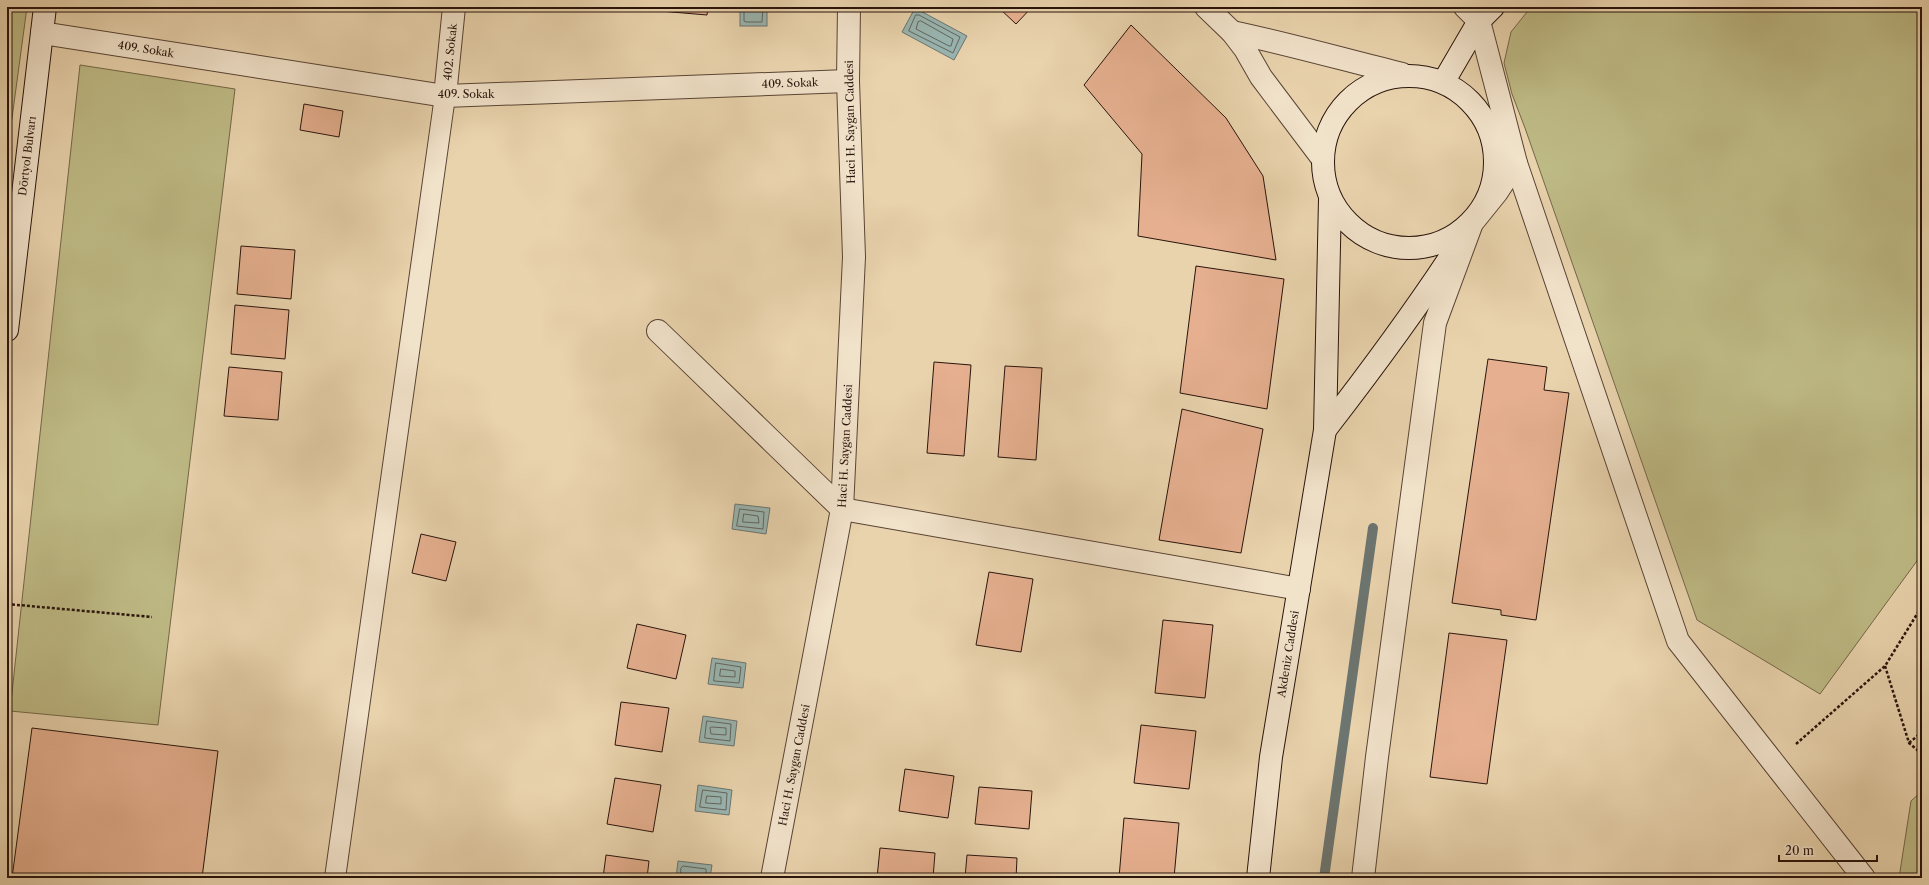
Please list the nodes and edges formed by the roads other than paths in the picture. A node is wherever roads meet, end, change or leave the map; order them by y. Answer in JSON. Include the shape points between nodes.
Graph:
{"nodes":[{"id":1,"x":45,"y":7,"type":"edge"},
{"id":2,"x":454,"y":7,"type":"edge"},
{"id":3,"x":849,"y":7,"type":"edge"},
{"id":4,"x":1206,"y":7,"type":"edge"},
{"id":5,"x":1479,"y":12,"type":"edge"},
{"id":6,"x":1232,"y":32,"type":"junction"},
{"id":7,"x":42,"y":33,"type":"junction"},
{"id":8,"x":1402,"y":74,"type":"junction"},
{"id":9,"x":848,"y":81,"type":"junction"},
{"id":10,"x":1444,"y":81,"type":"junction"},
{"id":11,"x":446,"y":96,"type":"junction"},
{"id":12,"x":1322,"y":158,"type":"junction"},
{"id":13,"x":1516,"y":163,"type":"junction"},
{"id":14,"x":1330,"y":199,"type":"junction"},
{"id":15,"x":1472,"y":223,"type":"junction"},
{"id":16,"x":7,"y":330,"type":"edge"},
{"id":17,"x":658,"y":331,"type":"dead end"},
{"id":18,"x":1325,"y":430,"type":"junction"},
{"id":19,"x":842,"y":510,"type":"junction"},
{"id":20,"x":1299,"y":589,"type":"junction"},
{"id":21,"x":335,"y":878,"type":"edge"},
{"id":22,"x":772,"y":878,"type":"edge"},
{"id":23,"x":1258,"y":878,"type":"edge"},
{"id":24,"x":1363,"y":878,"type":"edge"},
{"id":25,"x":1864,"y":878,"type":"edge"}],
"edges":[{"from":1,"to":7,"type":"street","name":"Dörtyol Bulvarı"},
{"from":2,"to":11,"type":"street","name":"402. Sokak"},
{"from":3,"to":9,"type":"street","name":"Haci H. Saygan Caddesi"},
{"from":4,"to":6,"type":"street"},
{"from":5,"to":10,"type":"street"},
{"from":5,"to":13,"type":"street"},
{"from":6,"to":8,"type":"street","via":[[1291,44],[1338,59]]},
{"from":6,"to":12,"type":"street"},
{"from":7,"to":11,"type":"street","name":"409. Sokak"},
{"from":7,"to":16,"type":"street","name":"Dörtyol Bulvarı"},
{"from":8,"to":10,"type":"street"},
{"from":8,"to":12,"type":"street","via":[[1362,87],[1334,117]]},
{"from":9,"to":11,"type":"street","name":"409. Sokak"},
{"from":9,"to":19,"type":"street","name":"Haci H. Saygan Caddesi","via":[[854,257]]},
{"from":10,"to":15,"type":"street","via":[[1478,106],[1495,144],[1493,187]]},
{"from":11,"to":21,"type":"lane"},
{"from":12,"to":14,"type":"street"},
{"from":13,"to":15,"type":"street"},
{"from":13,"to":25,"type":"street","via":[[1678,640]]},
{"from":14,"to":15,"type":"street","via":[[1356,232],[1394,249],[1436,246]]},
{"from":14,"to":18,"type":"street","name":"Akdeniz Caddesi"},
{"from":15,"to":18,"type":"street","via":[[1425,296]]},
{"from":15,"to":24,"type":"street","via":[[1435,323]]},
{"from":17,"to":19,"type":"street"},
{"from":18,"to":20,"type":"street","name":"Akdeniz Caddesi"},
{"from":19,"to":20,"type":"street"},
{"from":19,"to":22,"type":"street","name":"Haci H. Saygan Caddesi"},
{"from":20,"to":23,"type":"street","name":"Akdeniz Caddesi","via":[[1272,756]]}]}
